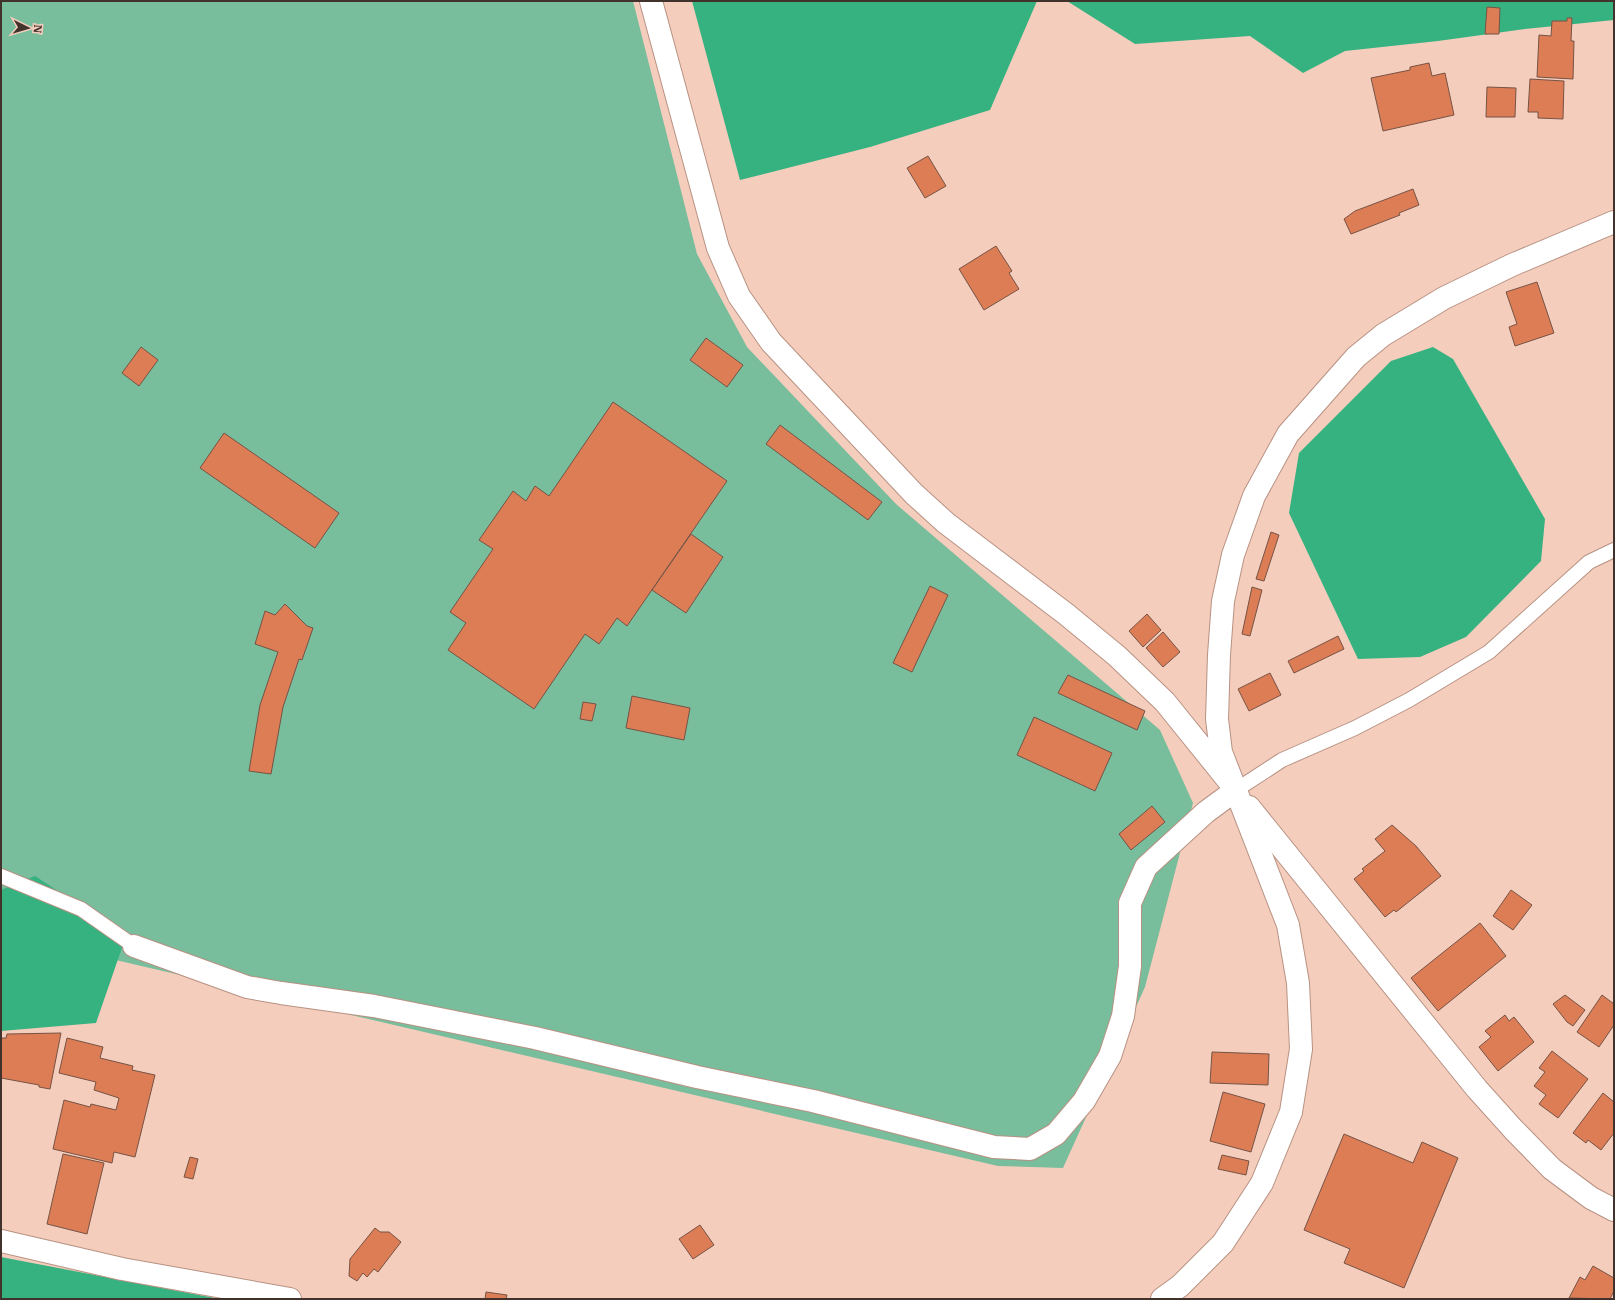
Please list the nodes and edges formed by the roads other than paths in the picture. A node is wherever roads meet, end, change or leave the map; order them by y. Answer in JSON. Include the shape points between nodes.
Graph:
{"nodes":[{"id":1,"x":651,"y":1,"type":"edge"},
{"id":2,"x":1614,"y":222,"type":"edge"},
{"id":3,"x":1614,"y":550,"type":"edge"},
{"id":4,"x":1236,"y":790,"type":"junction"},
{"id":5,"x":1,"y":876,"type":"edge"},
{"id":6,"x":134,"y":946,"type":"joint"},
{"id":7,"x":1614,"y":1210,"type":"edge"},
{"id":8,"x":1,"y":1241,"type":"edge"},
{"id":9,"x":290,"y":1299,"type":"edge"},
{"id":10,"x":1162,"y":1299,"type":"edge"}],
"edges":[{"from":1,"to":4,"type":"street","via":[[718,248],[739,296],[771,342],[914,494],[946,523],[1117,656],[1165,702]]},
{"from":2,"to":4,"type":"street","via":[[1512,265],[1444,298],[1383,335],[1356,357],[1288,434],[1254,496],[1233,555],[1223,601],[1217,719],[1221,752]]},
{"from":3,"to":4,"type":"lane","via":[[1589,562],[1489,652],[1409,700],[1355,728],[1282,760]]},
{"from":4,"to":6,"type":"street","via":[[1206,812],[1146,867],[1130,903],[1130,966],[1122,1016],[1110,1056],[1084,1101],[1056,1134],[1030,1149],[994,1147],[813,1101],[697,1077],[535,1038],[374,1006],[247,987]]},
{"from":4,"to":7,"type":"street","via":[[1472,1083],[1513,1129],[1552,1168],[1591,1198]]},
{"from":4,"to":10,"type":"street","via":[[1288,925],[1298,983],[1301,1049],[1291,1112],[1262,1182],[1223,1243],[1180,1286]]},
{"from":5,"to":6,"type":"lane","via":[[81,909]]},
{"from":8,"to":9,"type":"street","via":[[122,1269]]}]}
